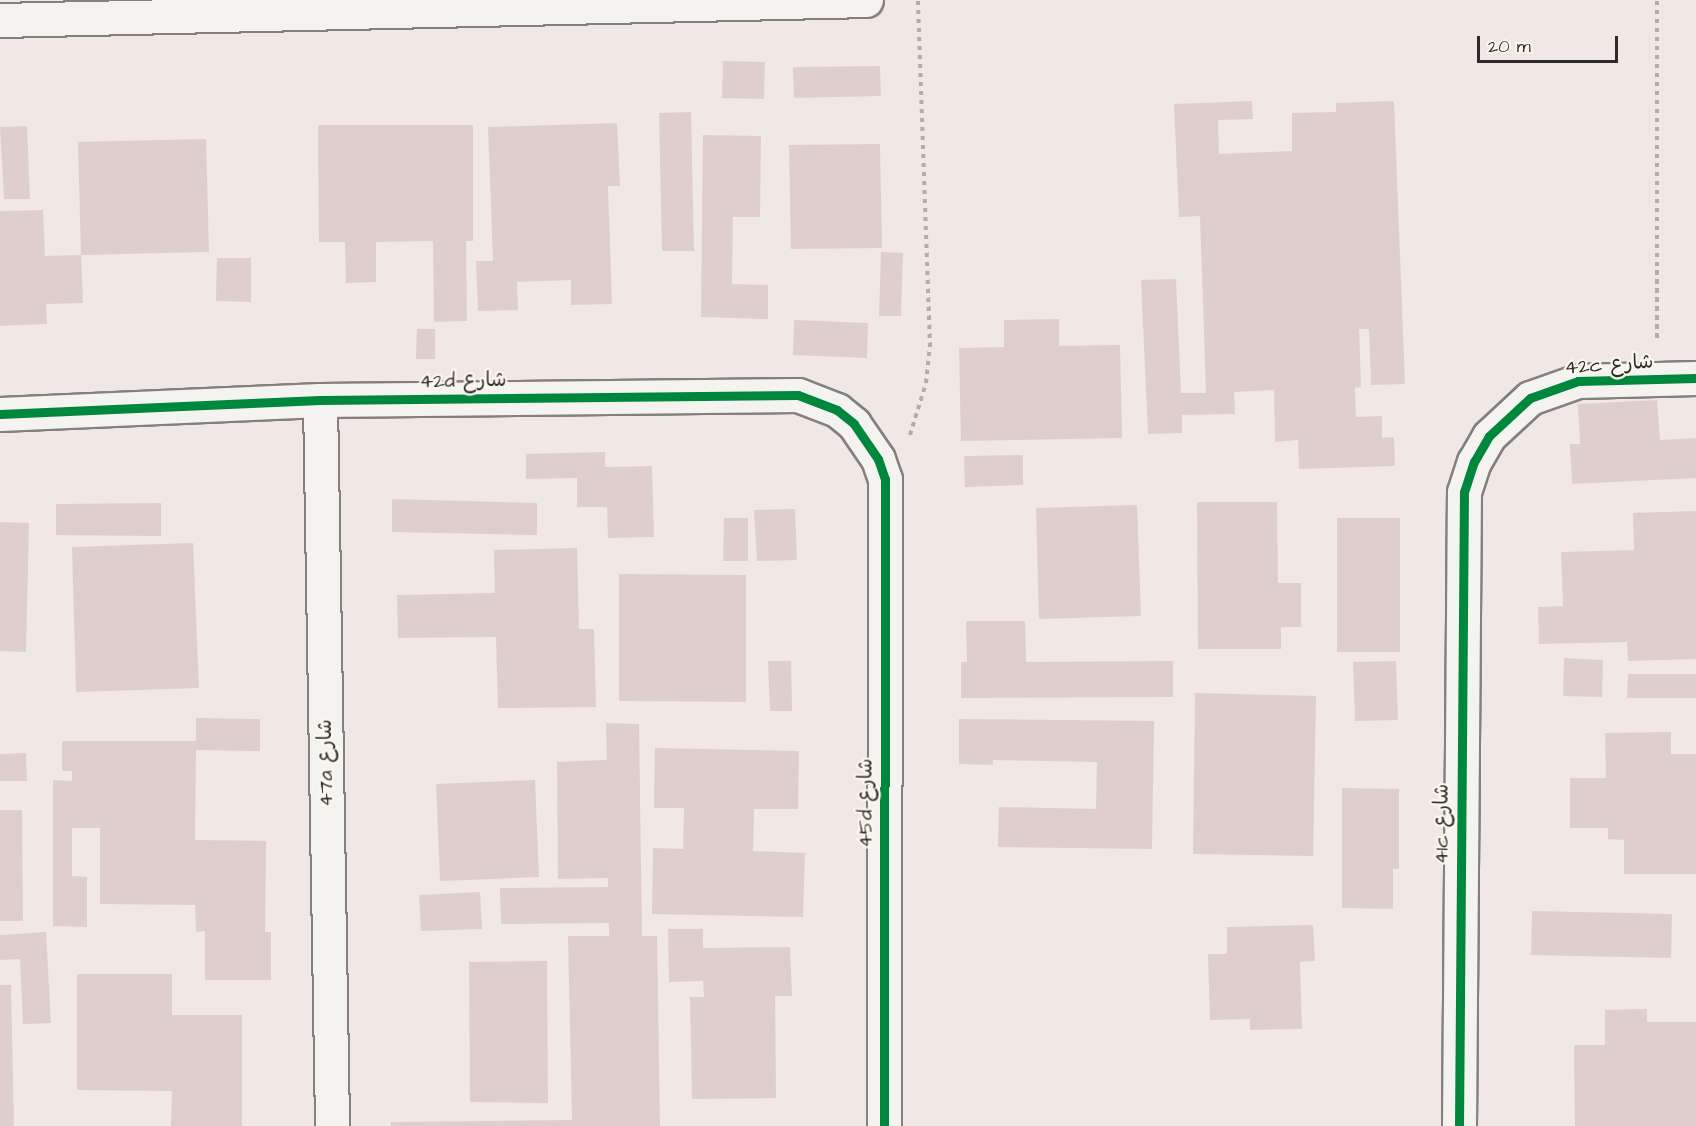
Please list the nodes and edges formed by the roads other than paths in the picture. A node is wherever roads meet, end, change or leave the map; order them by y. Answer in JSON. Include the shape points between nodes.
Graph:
{"nodes":[{"id":1,"x":866,"y":0,"type":"edge"},
{"id":2,"x":258,"y":6,"type":"edge"},
{"id":3,"x":0,"y":20,"type":"edge"},
{"id":4,"x":1696,"y":378,"type":"edge"},
{"id":5,"x":320,"y":400,"type":"junction"},
{"id":6,"x":0,"y":414,"type":"edge"},
{"id":7,"x":885,"y":479,"type":"joint"},
{"id":8,"x":1461,"y":522,"type":"joint"},
{"id":9,"x":332,"y":1126,"type":"edge"},
{"id":10,"x":884,"y":1126,"type":"edge"},
{"id":11,"x":1459,"y":1126,"type":"edge"}],
"edges":[{"from":1,"to":2,"type":"street"},
{"from":2,"to":3,"type":"street"},
{"from":4,"to":8,"type":"street","name":"42c شارع","via":[[1578,381],[1530,398],[1489,436],[1474,462],[1464,492]]},
{"from":5,"to":6,"type":"street","name":"42d شارع"},
{"from":5,"to":7,"type":"street","name":"42d شارع","via":[[798,395],[837,410],[854,424],[878,459]]},
{"from":5,"to":9,"type":"street","name":"47a شارع"},
{"from":7,"to":10,"type":"street","name":"45d شارع"},
{"from":8,"to":11,"type":"street","name":"41c شارع"}]}
